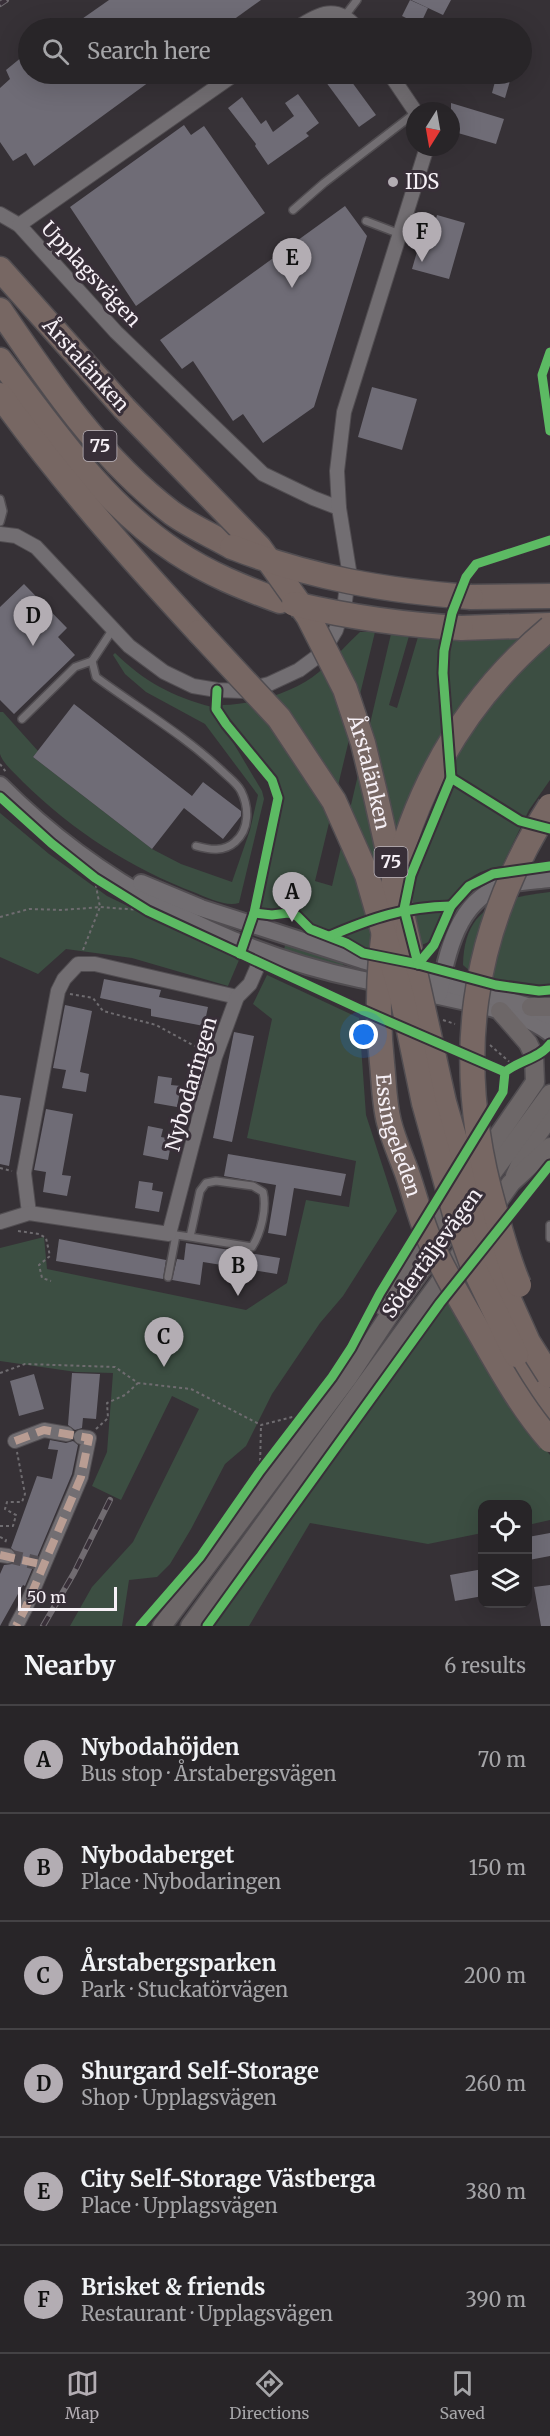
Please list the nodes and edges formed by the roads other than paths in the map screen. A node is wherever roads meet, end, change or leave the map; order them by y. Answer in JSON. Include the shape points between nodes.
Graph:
{"nodes":[{"id":1,"x":357,"y":0,"type":"edge"},
{"id":2,"x":344,"y":17,"type":"junction"},
{"id":3,"x":312,"y":18,"type":"edge"},
{"id":4,"x":349,"y":18,"type":"edge"},
{"id":5,"x":221,"y":84,"type":"edge"},
{"id":6,"x":397,"y":84,"type":"edge"},
{"id":7,"x":408,"y":102,"type":"edge"},
{"id":8,"x":406,"y":119,"type":"edge"},
{"id":9,"x":424,"y":156,"type":"edge"},
{"id":10,"x":293,"y":210,"type":"dead end"},
{"id":11,"x":0,"y":213,"type":"edge"},
{"id":12,"x":366,"y":221,"type":"dead end"},
{"id":13,"x":19,"y":225,"type":"junction"},
{"id":14,"x":400,"y":234,"type":"junction"},
{"id":15,"x":0,"y":269,"type":"edge"},
{"id":16,"x":0,"y":310,"type":"edge"},
{"id":17,"x":0,"y":360,"type":"edge"},
{"id":18,"x":0,"y":395,"type":"edge"},
{"id":19,"x":0,"y":499,"type":"edge"},
{"id":20,"x":339,"y":508,"type":"junction"},
{"id":21,"x":0,"y":522,"type":"edge"},
{"id":22,"x":0,"y":534,"type":"edge"},
{"id":23,"x":550,"y":596,"type":"edge"},
{"id":24,"x":550,"y":626,"type":"edge"},
{"id":25,"x":113,"y":629,"type":"junction"},
{"id":26,"x":92,"y":661,"type":"junction"},
{"id":27,"x":22,"y":719,"type":"dead end"},
{"id":28,"x":4,"y":779,"type":"edge"},
{"id":29,"x":550,"y":806,"type":"edge"},
{"id":30,"x":196,"y":846,"type":"dead end"},
{"id":31,"x":550,"y":879,"type":"edge"},
{"id":32,"x":273,"y":930,"type":"junction"},
{"id":33,"x":264,"y":952,"type":"junction"},
{"id":34,"x":440,"y":989,"type":"junction"},
{"id":35,"x":237,"y":997,"type":"junction"},
{"id":36,"x":531,"y":1006,"type":"junction"},
{"id":37,"x":550,"y":1007,"type":"edge"},
{"id":38,"x":500,"y":1011,"type":"junction"},
{"id":39,"x":550,"y":1016,"type":"edge"},
{"id":40,"x":550,"y":1033,"type":"edge"},
{"id":41,"x":550,"y":1094,"type":"edge"},
{"id":42,"x":550,"y":1117,"type":"edge"},
{"id":43,"x":550,"y":1147,"type":"edge"},
{"id":44,"x":512,"y":1183,"type":"junction"},
{"id":45,"x":29,"y":1213,"type":"junction"},
{"id":46,"x":550,"y":1225,"type":"edge"},
{"id":47,"x":5,"y":1226,"type":"edge"},
{"id":48,"x":172,"y":1234,"type":"junction"},
{"id":49,"x":190,"y":1238,"type":"junction"},
{"id":50,"x":550,"y":1238,"type":"edge"},
{"id":51,"x":168,"y":1277,"type":"dead end"},
{"id":52,"x":550,"y":1349,"type":"edge"},
{"id":53,"x":349,"y":1376,"type":"junction"},
{"id":54,"x":550,"y":1376,"type":"edge"},
{"id":55,"x":550,"y":1411,"type":"edge"},
{"id":56,"x":550,"y":1440,"type":"edge"},
{"id":57,"x":15,"y":1441,"type":"road end"},
{"id":58,"x":16,"y":1626,"type":"edge"},
{"id":59,"x":162,"y":1626,"type":"edge"},
{"id":60,"x":190,"y":1626,"type":"edge"}],
"edges":[{"from":1,"to":2,"type":"lane"},
{"from":2,"to":3,"type":"street","via":[[334,13]]},
{"from":2,"to":4,"type":"street"},
{"from":5,"to":13,"type":"street","name":"Upplagsvägen"},
{"from":6,"to":7,"type":"street"},
{"from":8,"to":10,"type":"lane"},
{"from":9,"to":14,"type":"street"},
{"from":11,"to":13,"type":"street"},
{"from":12,"to":14,"type":"lane"},
{"from":13,"to":20,"type":"street","name":"Upplagsvägen","via":[[116,332],[263,474]]},
{"from":14,"to":20,"type":"street","via":[[344,412],[337,471]]},
{"from":15,"to":54,"type":"highway","name":"Årstalänken","number":"75","bridge":true,"via":[[124,408],[259,547],[308,616],[345,688],[376,797],[444,1102],[482,1233],[528,1342]]},
{"from":16,"to":23,"type":"highway","number":"75","bridge":true,"via":[[48,381],[135,483],[174,515],[232,547],[325,578],[403,591],[471,597]]},
{"from":17,"to":24,"type":"highway","number":"75","bridge":true,"via":[[103,490],[175,551],[243,588],[339,615],[413,625]]},
{"from":18,"to":55,"type":"highway","name":"Årstalänken","number":"75","bridge":true,"via":[[113,539],[279,718],[334,801],[367,875],[402,997],[424,1103],[458,1225],[472,1264],[516,1355]]},
{"from":19,"to":21,"type":"lane"},
{"from":20,"to":25,"type":"street","via":[[349,570],[345,601],[336,630],[322,653],[299,670],[242,691],[193,686],[164,672]]},
{"from":22,"to":25,"type":"street","via":[[16,536],[36,547]]},
{"from":24,"to":56,"type":"highway","name":"Essingeleden","bridge":true,"via":[[478,701],[428,781],[404,844],[390,902],[378,1003],[388,1121],[426,1233],[494,1359]]},
{"from":25,"to":26,"type":"lane"},
{"from":26,"to":27,"type":"lane","via":[[75,666]]},
{"from":26,"to":30,"type":"lane","via":[[96,677],[200,751],[240,789],[247,808],[246,825],[238,840],[229,848],[212,850]]},
{"from":28,"to":32,"type":"street","via":[[55,826],[136,881],[201,908]]},
{"from":28,"to":33,"type":"street","via":[[64,843],[94,866],[172,912]]},
{"from":29,"to":52,"type":"highway","bridge":true,"via":[[496,914],[473,1016],[471,1071],[484,1172],[510,1266]]},
{"from":31,"to":34,"type":"street","via":[[502,885],[487,892],[466,911],[457,927]]},
{"from":32,"to":33,"type":"street"},
{"from":32,"to":34,"type":"street"},
{"from":33,"to":34,"type":"street","via":[[357,979]]},
{"from":33,"to":35,"type":"street","name":"Nybodaringen","via":[[250,984]]},
{"from":34,"to":36,"type":"street"},
{"from":34,"to":38,"type":"street"},
{"from":35,"to":45,"type":"street","via":[[95,964],[78,964],[58,991],[24,1173]]},
{"from":35,"to":48,"type":"street","name":"Nybodaringen","via":[[216,1057]]},
{"from":36,"to":37,"type":"main road"},
{"from":36,"to":39,"type":"street"},
{"from":38,"to":40,"type":"street","via":[[527,1019]]},
{"from":38,"to":53,"type":"main road","via":[[528,1043],[534,1056],[535,1082],[401,1273]]},
{"from":41,"to":53,"type":"main road","name":"Södertäljevägen"},
{"from":42,"to":44,"type":"main road","via":[[527,1149]]},
{"from":43,"to":44,"type":"main road","name":"Södertäljevägen"},
{"from":44,"to":60,"type":"main road","name":"Södertäljevägen"},
{"from":45,"to":47,"type":"street"},
{"from":45,"to":48,"type":"street"},
{"from":46,"to":50,"type":"lane"},
{"from":48,"to":49,"type":"lane"},
{"from":48,"to":51,"type":"lane"},
{"from":49,"to":49,"type":"lane","via":[[252,1247],[259,1236],[263,1191],[216,1180],[206,1183],[200,1191]]},
{"from":53,"to":59,"type":"main road","name":"Södertäljevägen"},
{"from":57,"to":58,"type":"street","via":[[44,1430],[89,1438],[81,1477]]}]}
